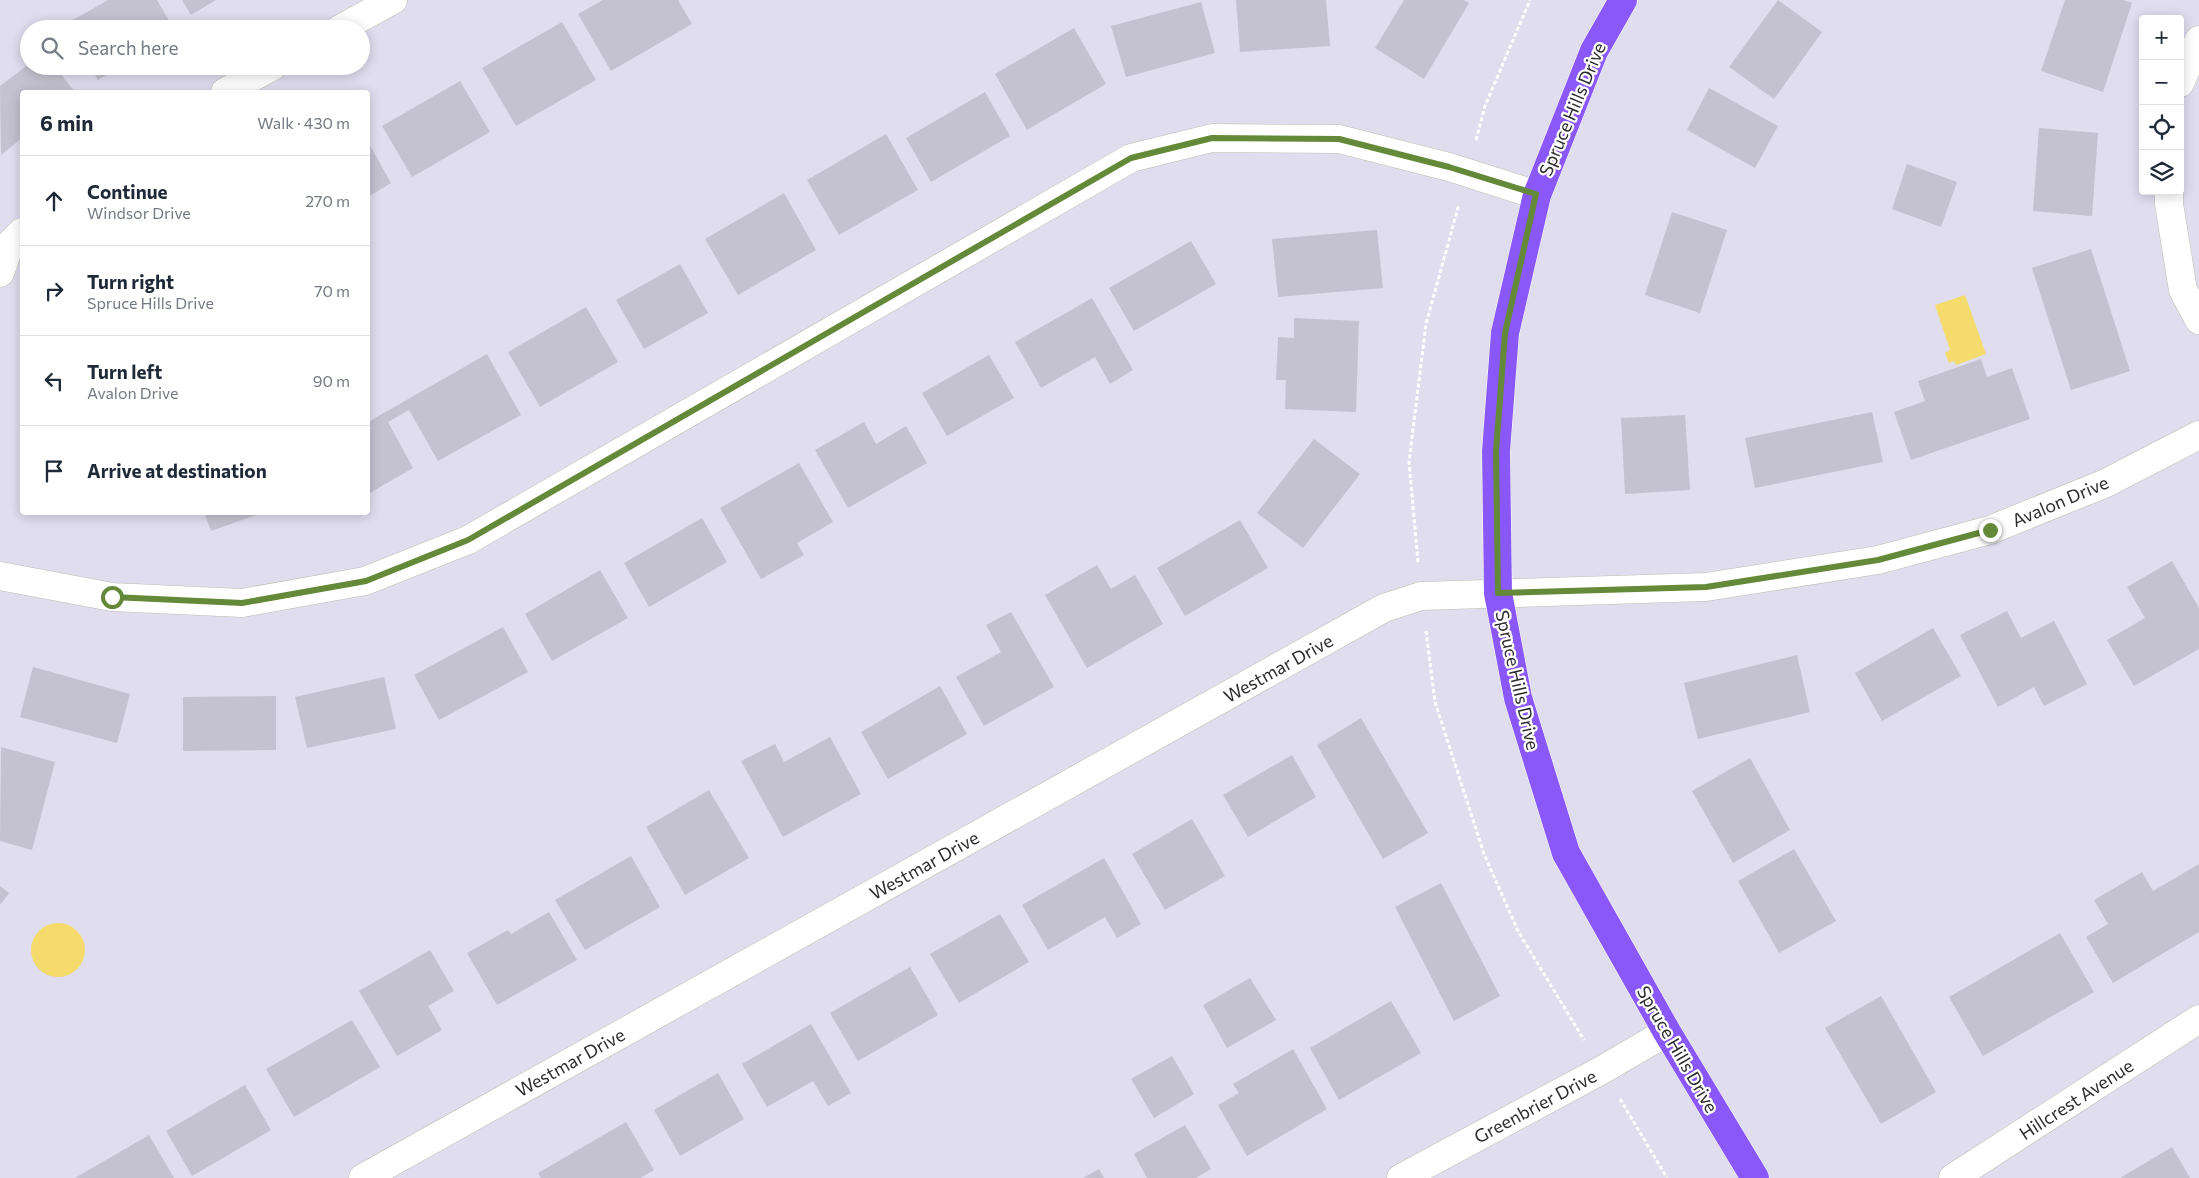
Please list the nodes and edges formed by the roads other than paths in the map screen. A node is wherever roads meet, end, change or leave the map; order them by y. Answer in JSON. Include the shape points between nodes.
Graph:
{"nodes":[{"id":1,"x":392,"y":0,"type":"edge"},
{"id":2,"x":1623,"y":0,"type":"edge"},
{"id":3,"x":356,"y":20,"type":"edge"},
{"id":4,"x":2199,"y":40,"type":"edge"},
{"id":5,"x":2184,"y":74,"type":"edge"},
{"id":6,"x":256,"y":75,"type":"edge"},
{"id":7,"x":229,"y":90,"type":"edge"},
{"id":8,"x":1536,"y":194,"type":"junction"},
{"id":9,"x":2169,"y":195,"type":"edge"},
{"id":10,"x":20,"y":234,"type":"edge"},
{"id":11,"x":0,"y":273,"type":"edge"},
{"id":12,"x":2199,"y":320,"type":"edge"},
{"id":13,"x":2199,"y":435,"type":"edge"},
{"id":14,"x":0,"y":576,"type":"edge"},
{"id":15,"x":1498,"y":593,"type":"junction"},
{"id":16,"x":2199,"y":1019,"type":"edge"},
{"id":17,"x":1667,"y":1032,"type":"junction"},
{"id":18,"x":363,"y":1178,"type":"edge"},
{"id":19,"x":1401,"y":1178,"type":"edge"},
{"id":20,"x":1755,"y":1178,"type":"edge"},
{"id":21,"x":1953,"y":1178,"type":"edge"}],
"edges":[{"from":1,"to":3,"type":"street"},
{"from":2,"to":8,"type":"main road","name":"Spruce Hills Drive","via":[[1594,51]]},
{"from":4,"to":5,"type":"street"},
{"from":6,"to":7,"type":"street"},
{"from":8,"to":14,"type":"street","via":[[1449,167],[1339,139],[1203,140],[1131,158],[468,540],[366,581],[242,603],[112,597]]},
{"from":8,"to":15,"type":"main road","name":"Spruce Hills Drive","via":[[1505,333],[1496,451]]},
{"from":9,"to":12,"type":"street","via":[[2183,290]]},
{"from":10,"to":11,"type":"street","via":[[10,244]]},
{"from":13,"to":15,"type":"street","name":"Avalon Drive","via":[[2106,483],[1990,530],[1878,560],[1706,587]]},
{"from":15,"to":17,"type":"main road","name":"Spruce Hills Drive","via":[[1518,698],[1566,853]]},
{"from":15,"to":18,"type":"street","name":"Westmar Drive","via":[[1421,596],[1384,608]]},
{"from":16,"to":21,"type":"street","name":"Hillcrest Avenue"},
{"from":17,"to":19,"type":"street","name":"Greenbrier Drive"},
{"from":17,"to":20,"type":"main road","name":"Spruce Hills Drive"}]}
